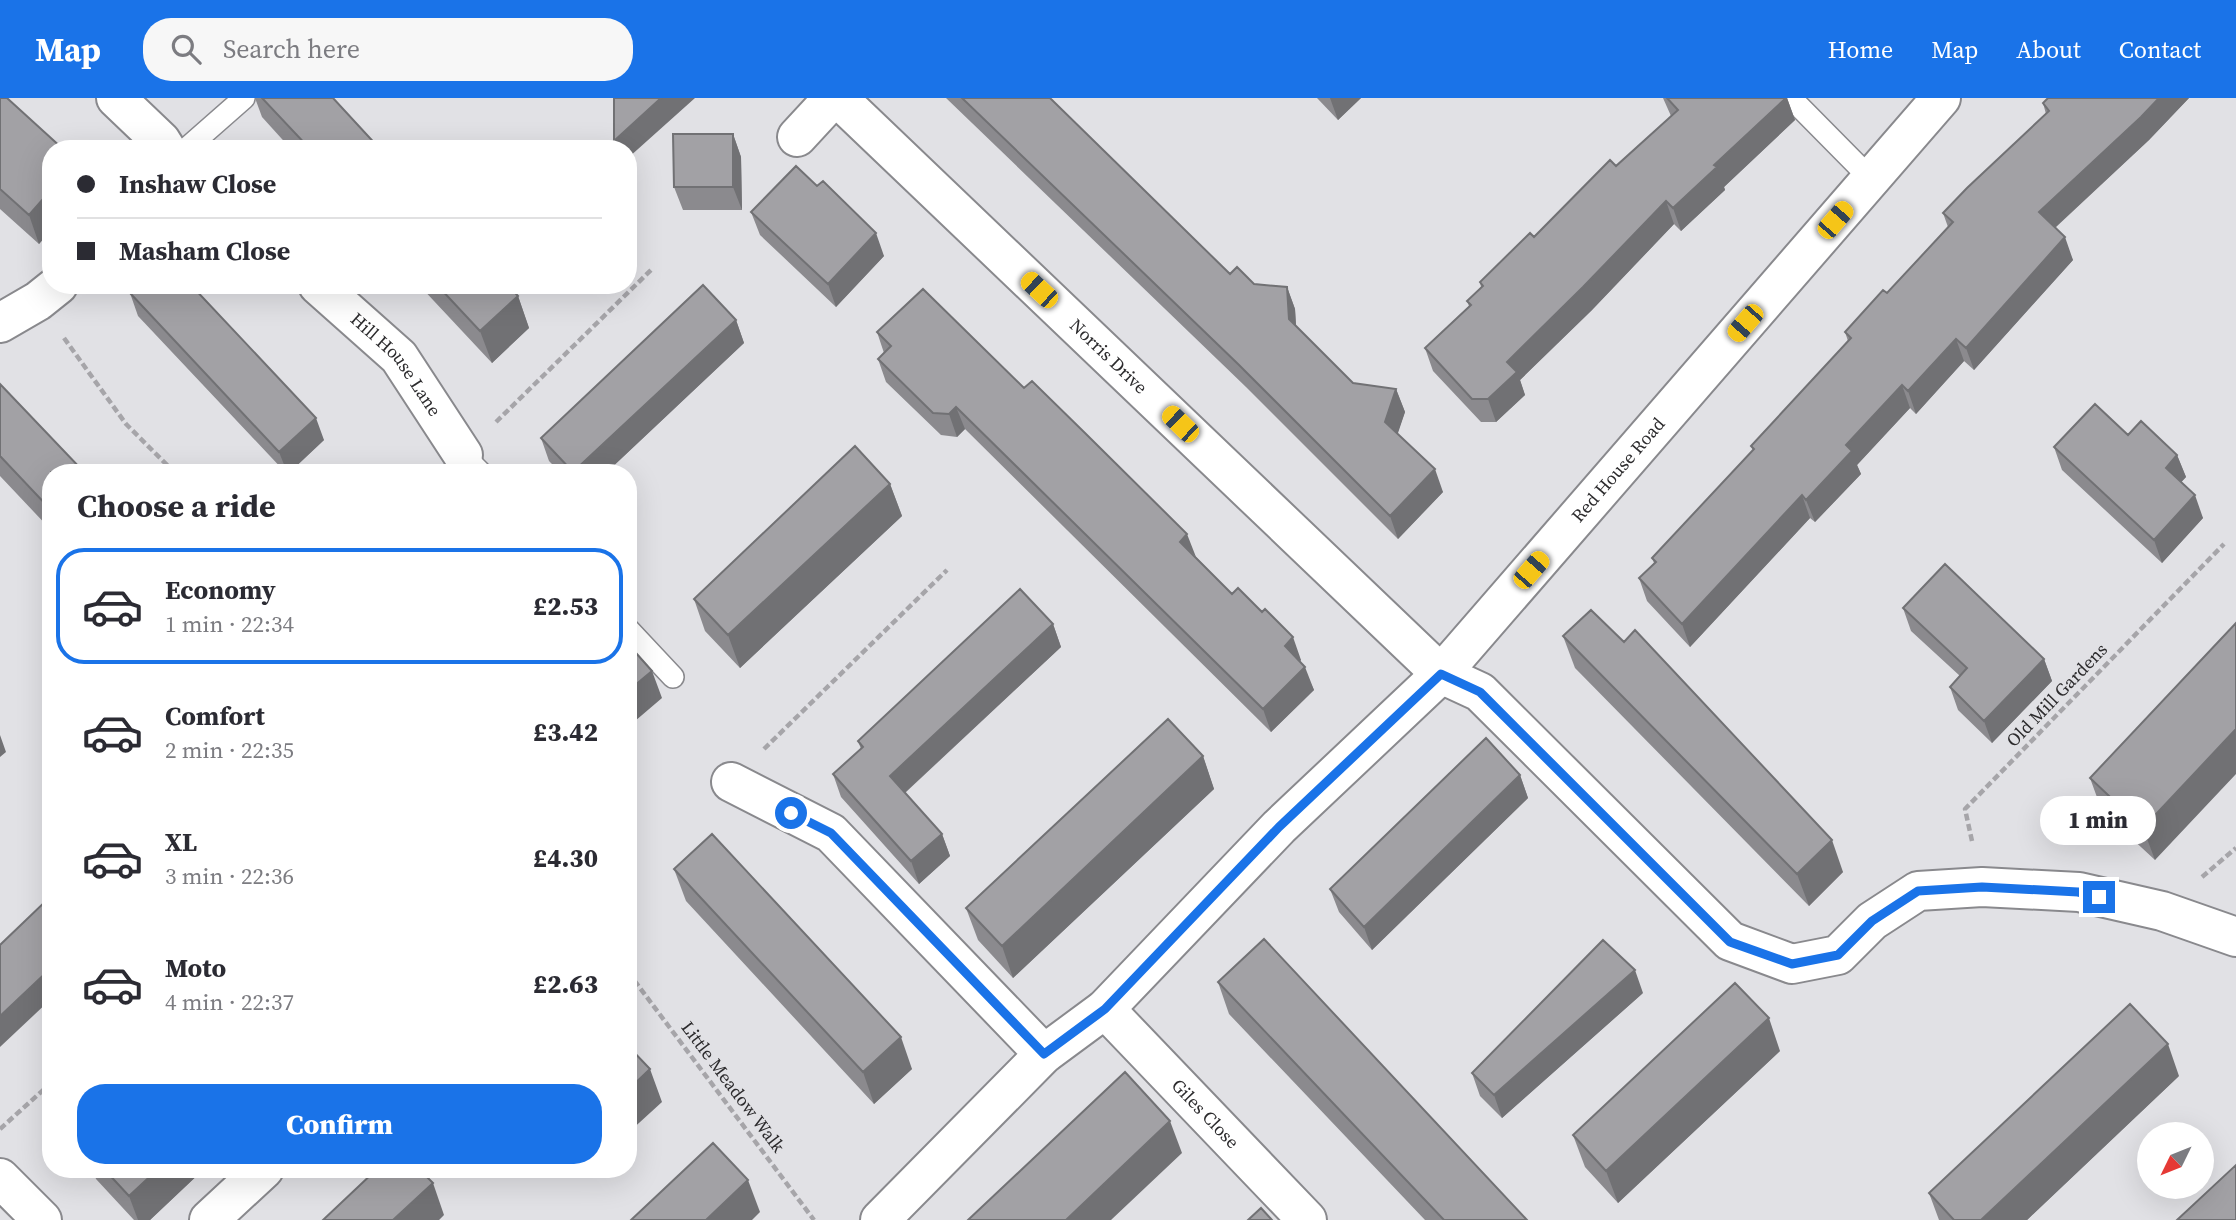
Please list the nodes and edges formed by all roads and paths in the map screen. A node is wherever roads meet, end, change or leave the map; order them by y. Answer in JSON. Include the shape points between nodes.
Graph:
{"nodes":[{"id":1,"x":116,"y":98,"type":"edge"},
{"id":2,"x":244,"y":98,"type":"edge"},
{"id":3,"x":835,"y":98,"type":"edge"},
{"id":4,"x":1791,"y":98,"type":"edge"},
{"id":5,"x":1941,"y":98,"type":"edge"},
{"id":6,"x":797,"y":137,"type":"dead end"},
{"id":7,"x":160,"y":140,"type":"edge"},
{"id":8,"x":196,"y":140,"type":"edge"},
{"id":9,"x":1871,"y":179,"type":"junction"},
{"id":10,"x":652,"y":269,"type":"dead end"},
{"id":11,"x":637,"y":285,"type":"edge"},
{"id":12,"x":46,"y":294,"type":"edge"},
{"id":13,"x":49,"y":294,"type":"edge"},
{"id":14,"x":328,"y":294,"type":"edge"},
{"id":15,"x":629,"y":294,"type":"edge"},
{"id":16,"x":0,"y":323,"type":"edge"},
{"id":17,"x":166,"y":464,"type":"edge"},
{"id":18,"x":471,"y":464,"type":"edge"},
{"id":19,"x":2224,"y":544,"type":"dead end"},
{"id":20,"x":947,"y":569,"type":"dead end"},
{"id":21,"x":637,"y":639,"type":"edge"},
{"id":22,"x":1441,"y":674,"type":"junction"},
{"id":23,"x":673,"y":677,"type":"dead end"},
{"id":24,"x":731,"y":782,"type":"joint"},
{"id":25,"x":1982,"y":887,"type":"junction"},
{"id":26,"x":2236,"y":937,"type":"edge"},
{"id":27,"x":637,"y":984,"type":"edge"},
{"id":28,"x":1105,"y":1009,"type":"junction"},
{"id":29,"x":1044,"y":1054,"type":"junction"},
{"id":30,"x":42,"y":1091,"type":"edge"},
{"id":31,"x":0,"y":1129,"type":"edge"},
{"id":32,"x":0,"y":1178,"type":"edge"},
{"id":33,"x":254,"y":1178,"type":"edge"},
{"id":34,"x":42,"y":1220,"type":"edge"},
{"id":35,"x":209,"y":1220,"type":"edge"},
{"id":36,"x":814,"y":1220,"type":"edge"},
{"id":37,"x":880,"y":1220,"type":"edge"},
{"id":38,"x":1307,"y":1220,"type":"edge"}],
"edges":[{"from":1,"to":7,"type":"street"},
{"from":2,"to":8,"type":"lane"},
{"from":3,"to":6,"type":"street","name":"Norris Drive"},
{"from":3,"to":22,"type":"street","name":"Norris Drive"},
{"from":4,"to":9,"type":"lane"},
{"from":5,"to":9,"type":"street","name":"Red House Road"},
{"from":9,"to":22,"type":"street","name":"Red House Road"},
{"from":10,"to":11,"type":"path"},
{"from":12,"to":16,"type":"street"},
{"from":13,"to":17,"type":"path","via":[[126,424]]},
{"from":14,"to":18,"type":"street","name":"Hill House Lane","via":[[399,357]]},
{"from":15,"to":18,"type":"path"},
{"from":19,"to":25,"type":"path","name":"Old Mill Gardens","via":[[1965,809]]},
{"from":20,"to":24,"type":"path"},
{"from":21,"to":23,"type":"lane"},
{"from":22,"to":25,"type":"street","name":"Norris Drive","via":[[1480,692],[1730,942],[1792,964],[1838,955],[1872,921],[1918,891]]},
{"from":22,"to":28,"type":"street","name":"Red House Road","via":[[1279,827]]},
{"from":24,"to":29,"type":"street","via":[[831,833]]},
{"from":25,"to":26,"type":"street","name":"Norris Drive","via":[[2078,892],[2162,911]]},
{"from":27,"to":36,"type":"path","name":"Little Meadow Walk"},
{"from":28,"to":29,"type":"street","name":"Red House Road"},
{"from":28,"to":38,"type":"street","name":"Giles Close"},
{"from":29,"to":37,"type":"street","name":"Red House Road"},
{"from":30,"to":31,"type":"path"},
{"from":32,"to":34,"type":"street"},
{"from":33,"to":35,"type":"street"}]}
